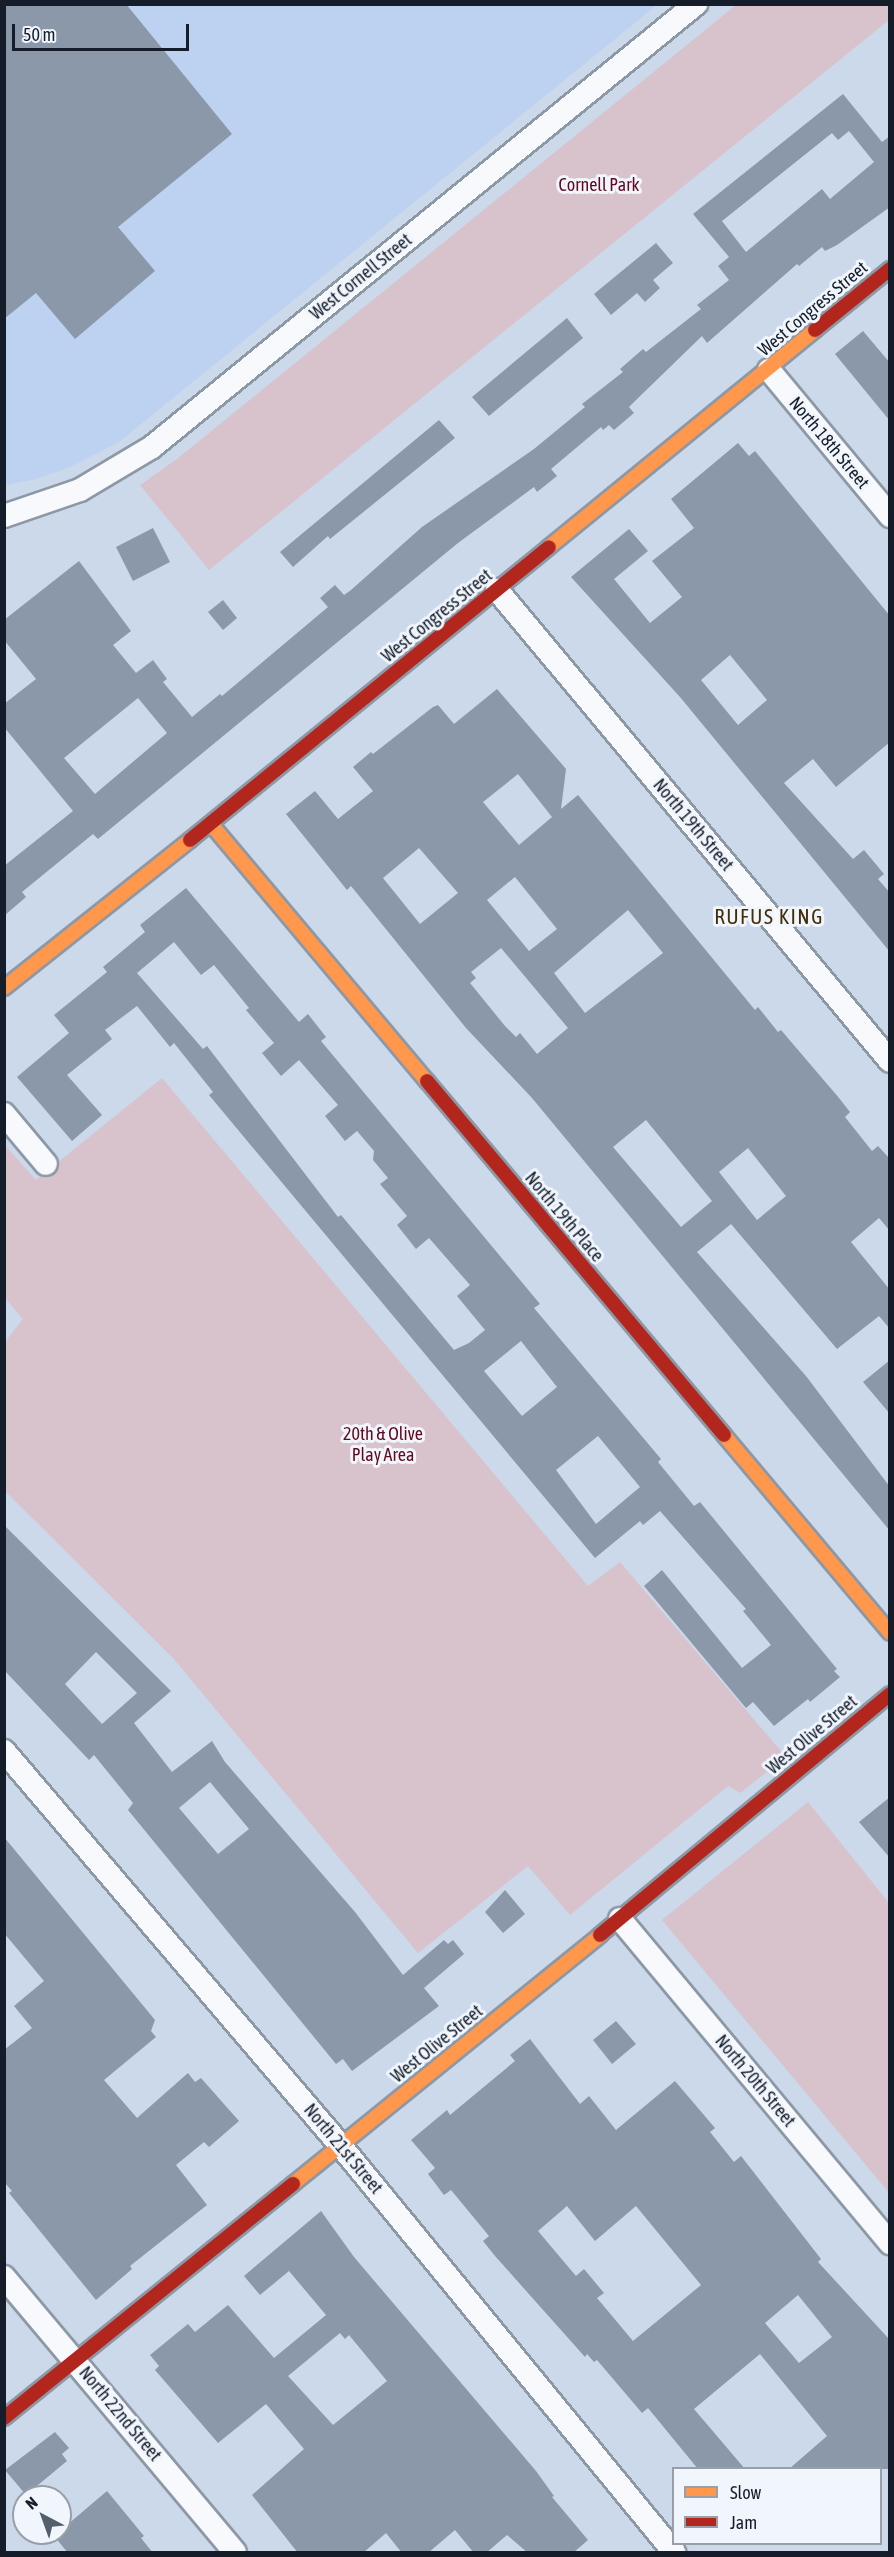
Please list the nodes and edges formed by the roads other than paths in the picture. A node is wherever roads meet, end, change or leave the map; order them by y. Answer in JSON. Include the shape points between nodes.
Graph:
{"nodes":[{"id":1,"x":696,"y":4,"type":"edge"},
{"id":2,"x":890,"y":269,"type":"edge"},
{"id":3,"x":769,"y":370,"type":"junction"},
{"id":4,"x":4,"y":516,"type":"edge"},
{"id":5,"x":890,"y":516,"type":"edge"},
{"id":6,"x":497,"y":590,"type":"junction"},
{"id":7,"x":211,"y":824,"type":"junction"},
{"id":8,"x":4,"y":988,"type":"edge"},
{"id":9,"x":890,"y":1061,"type":"edge"},
{"id":10,"x":4,"y":1114,"type":"edge"},
{"id":11,"x":46,"y":1164,"type":"dead end"},
{"id":12,"x":890,"y":1633,"type":"edge"},
{"id":13,"x":890,"y":1694,"type":"edge"},
{"id":14,"x":4,"y":1751,"type":"edge"},
{"id":15,"x":620,"y":1919,"type":"junction"},
{"id":16,"x":340,"y":2145,"type":"junction"},
{"id":17,"x":890,"y":2243,"type":"edge"},
{"id":18,"x":4,"y":2277,"type":"edge"},
{"id":19,"x":76,"y":2361,"type":"junction"},
{"id":20,"x":4,"y":2418,"type":"edge"},
{"id":21,"x":235,"y":2553,"type":"edge"},
{"id":22,"x":674,"y":2553,"type":"edge"}],
"edges":[{"from":1,"to":4,"type":"street","name":"West Cornell Street","via":[[142,454],[80,490]]},
{"from":2,"to":3,"type":"street","name":"West Congress Street"},
{"from":3,"to":5,"type":"street","name":"North 18th Street"},
{"from":3,"to":6,"type":"street","name":"West Congress Street"},
{"from":6,"to":7,"type":"street","name":"West Congress Street"},
{"from":6,"to":9,"type":"street","name":"North 19th Street"},
{"from":7,"to":8,"type":"street","name":"West Congress Street"},
{"from":7,"to":12,"type":"street","name":"North 19th Place"},
{"from":10,"to":11,"type":"street"},
{"from":13,"to":15,"type":"street","name":"West Olive Street"},
{"from":14,"to":16,"type":"street","name":"North 21st Street"},
{"from":15,"to":16,"type":"street","name":"West Olive Street"},
{"from":15,"to":17,"type":"street","name":"North 20th Street"},
{"from":16,"to":19,"type":"street","name":"West Olive Street"},
{"from":16,"to":22,"type":"street","name":"North 21st Street"},
{"from":18,"to":19,"type":"street","name":"North 22nd Street"},
{"from":19,"to":20,"type":"street","name":"West Olive Street"},
{"from":19,"to":21,"type":"street","name":"North 22nd Street"}]}
